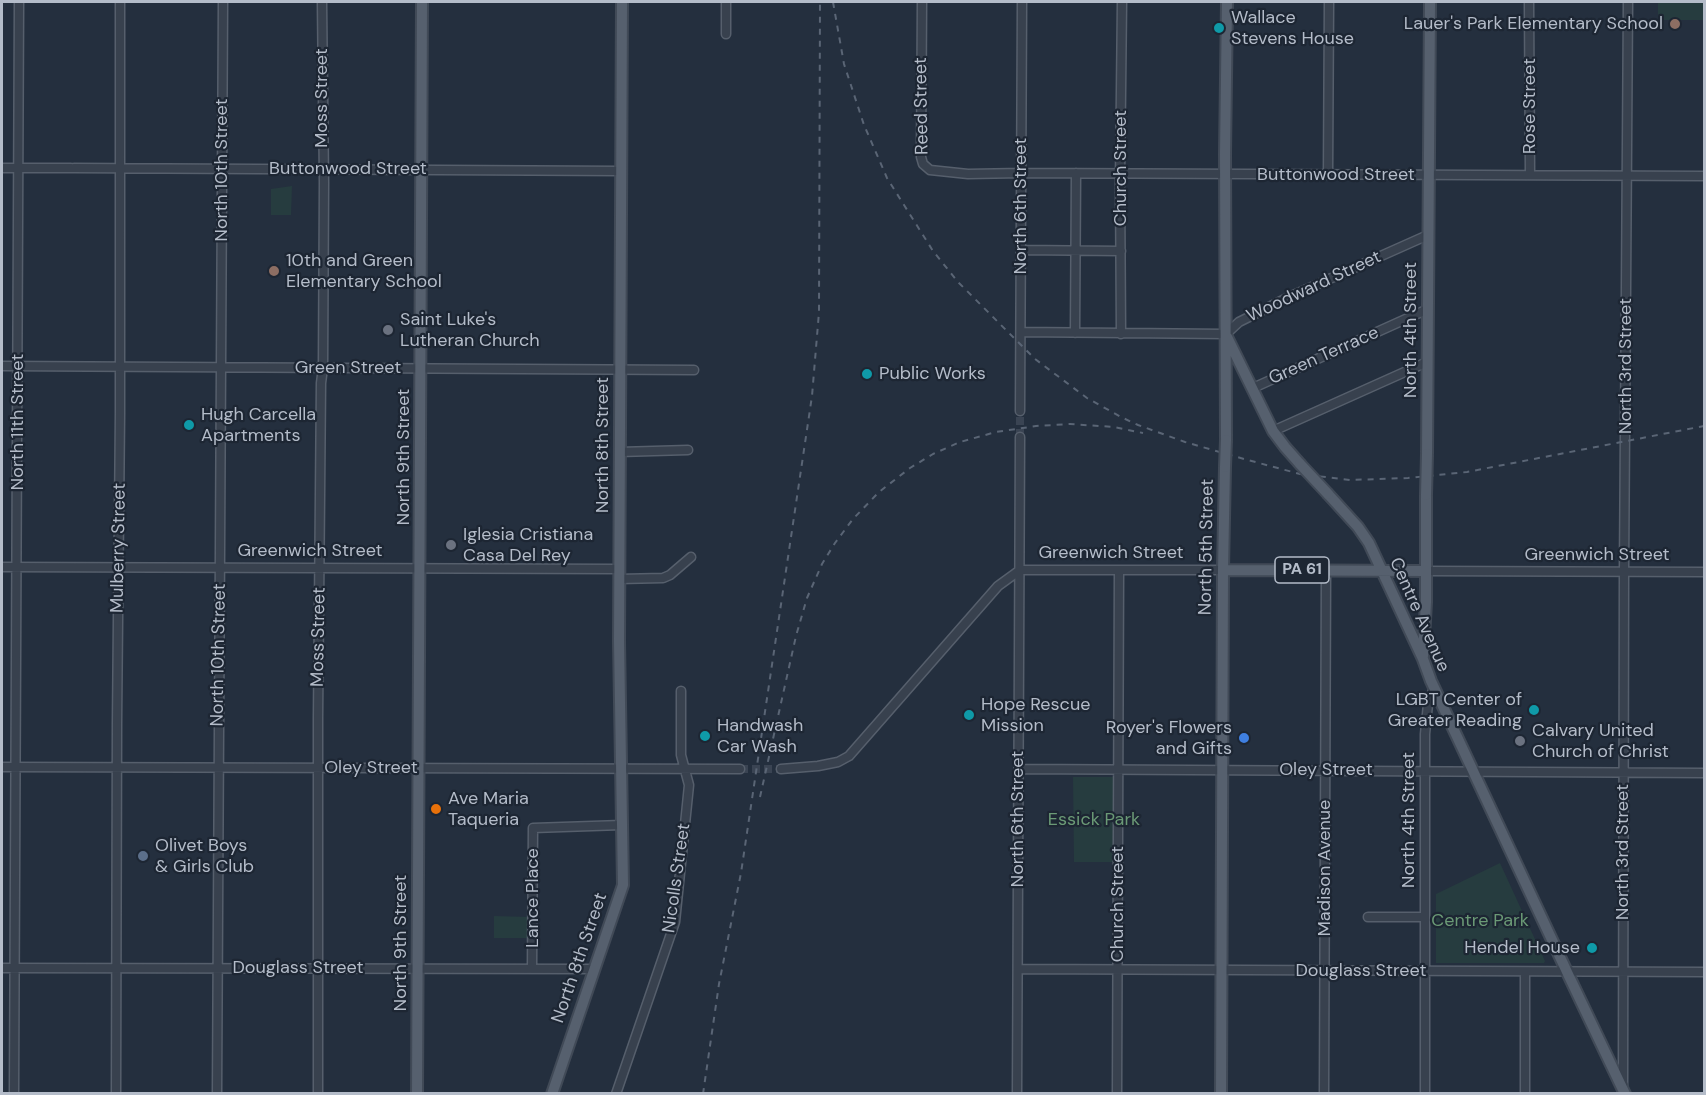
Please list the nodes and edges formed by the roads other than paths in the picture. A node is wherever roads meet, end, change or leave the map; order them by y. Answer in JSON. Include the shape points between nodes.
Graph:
{"nodes":[{"id":1,"x":19,"y":2,"type":"edge"},
{"id":2,"x":120,"y":2,"type":"edge"},
{"id":3,"x":223,"y":2,"type":"edge"},
{"id":4,"x":322,"y":2,"type":"edge"},
{"id":5,"x":422,"y":2,"type":"edge"},
{"id":6,"x":622,"y":2,"type":"edge"},
{"id":7,"x":726,"y":2,"type":"edge"},
{"id":8,"x":922,"y":2,"type":"edge"},
{"id":9,"x":1022,"y":2,"type":"edge"},
{"id":10,"x":1122,"y":2,"type":"edge"},
{"id":11,"x":1227,"y":2,"type":"edge"},
{"id":12,"x":1329,"y":2,"type":"edge"},
{"id":13,"x":1430,"y":2,"type":"edge"},
{"id":14,"x":1529,"y":2,"type":"edge"},
{"id":15,"x":1629,"y":2,"type":"edge"},
{"id":16,"x":726,"y":34,"type":"dead end"},
{"id":17,"x":2,"y":168,"type":"edge"},
{"id":18,"x":19,"y":168,"type":"junction"},
{"id":19,"x":120,"y":168,"type":"junction"},
{"id":20,"x":222,"y":168,"type":"junction"},
{"id":21,"x":323,"y":168,"type":"junction"},
{"id":22,"x":421,"y":169,"type":"junction"},
{"id":23,"x":622,"y":171,"type":"junction"},
{"id":24,"x":1022,"y":173,"type":"junction"},
{"id":25,"x":1076,"y":173,"type":"junction"},
{"id":26,"x":968,"y":174,"type":"joint"},
{"id":27,"x":1121,"y":174,"type":"junction"},
{"id":28,"x":1225,"y":174,"type":"junction"},
{"id":29,"x":1328,"y":174,"type":"junction"},
{"id":30,"x":1428,"y":175,"type":"junction"},
{"id":31,"x":1530,"y":175,"type":"junction"},
{"id":32,"x":1627,"y":176,"type":"junction"},
{"id":33,"x":1704,"y":176,"type":"edge"},
{"id":34,"x":1428,"y":235,"type":"junction"},
{"id":35,"x":1021,"y":250,"type":"junction"},
{"id":36,"x":1075,"y":251,"type":"junction"},
{"id":37,"x":1121,"y":251,"type":"junction"},
{"id":38,"x":1428,"y":309,"type":"junction"},
{"id":39,"x":1021,"y":332,"type":"junction"},
{"id":40,"x":1075,"y":333,"type":"junction"},
{"id":41,"x":1121,"y":334,"type":"junction"},
{"id":42,"x":1226,"y":334,"type":"junction"},
{"id":43,"x":1427,"y":362,"type":"junction"},
{"id":44,"x":2,"y":366,"type":"edge"},
{"id":45,"x":18,"y":367,"type":"junction"},
{"id":46,"x":120,"y":367,"type":"junction"},
{"id":47,"x":221,"y":367,"type":"junction"},
{"id":48,"x":323,"y":368,"type":"junction"},
{"id":49,"x":421,"y":368,"type":"junction"},
{"id":50,"x":620,"y":369,"type":"junction"},
{"id":51,"x":694,"y":370,"type":"dead end"},
{"id":52,"x":1253,"y":388,"type":"junction"},
{"id":53,"x":1020,"y":411,"type":"tunnel mouth"},
{"id":54,"x":1273,"y":431,"type":"junction"},
{"id":55,"x":1020,"y":436,"type":"tunnel mouth"},
{"id":56,"x":688,"y":450,"type":"dead end"},
{"id":57,"x":619,"y":452,"type":"junction"},
{"id":58,"x":691,"y":557,"type":"dead end"},
{"id":59,"x":2,"y":567,"type":"edge"},
{"id":60,"x":16,"y":567,"type":"junction"},
{"id":61,"x":118,"y":567,"type":"junction"},
{"id":62,"x":220,"y":567,"type":"junction"},
{"id":63,"x":320,"y":568,"type":"junction"},
{"id":64,"x":419,"y":568,"type":"junction"},
{"id":65,"x":1020,"y":570,"type":"junction"},
{"id":66,"x":1119,"y":570,"type":"junction"},
{"id":67,"x":1223,"y":570,"type":"junction"},
{"id":68,"x":1326,"y":570,"type":"junction"},
{"id":69,"x":1381,"y":570,"type":"junction"},
{"id":70,"x":1426,"y":571,"type":"junction"},
{"id":71,"x":1624,"y":572,"type":"junction"},
{"id":72,"x":1704,"y":572,"type":"edge"},
{"id":73,"x":619,"y":574,"type":"junction"},
{"id":74,"x":1423,"y":659,"type":"junction"},
{"id":75,"x":1434,"y":687,"type":"junction"},
{"id":76,"x":681,"y":691,"type":"dead end"},
{"id":77,"x":2,"y":767,"type":"edge"},
{"id":78,"x":15,"y":767,"type":"junction"},
{"id":79,"x":117,"y":767,"type":"junction"},
{"id":80,"x":218,"y":768,"type":"junction"},
{"id":81,"x":318,"y":768,"type":"junction"},
{"id":82,"x":418,"y":768,"type":"junction"},
{"id":83,"x":621,"y":768,"type":"junction"},
{"id":84,"x":685,"y":769,"type":"junction"},
{"id":85,"x":740,"y":769,"type":"tunnel mouth"},
{"id":86,"x":781,"y":769,"type":"tunnel mouth"},
{"id":87,"x":1019,"y":769,"type":"junction"},
{"id":88,"x":1119,"y":770,"type":"junction"},
{"id":89,"x":1222,"y":770,"type":"junction"},
{"id":90,"x":1326,"y":770,"type":"junction"},
{"id":91,"x":1425,"y":771,"type":"junction"},
{"id":92,"x":1473,"y":771,"type":"junction"},
{"id":93,"x":1623,"y":772,"type":"junction"},
{"id":94,"x":1704,"y":773,"type":"edge"},
{"id":95,"x":622,"y":825,"type":"junction"},
{"id":96,"x":1368,"y":917,"type":"dead end"},
{"id":97,"x":1425,"y":917,"type":"junction"},
{"id":98,"x":2,"y":968,"type":"edge"},
{"id":99,"x":15,"y":968,"type":"junction"},
{"id":100,"x":116,"y":968,"type":"junction"},
{"id":101,"x":217,"y":968,"type":"junction"},
{"id":102,"x":317,"y":968,"type":"junction"},
{"id":103,"x":417,"y":968,"type":"junction"},
{"id":104,"x":532,"y":969,"type":"junction"},
{"id":105,"x":594,"y":969,"type":"junction"},
{"id":106,"x":1018,"y":969,"type":"junction"},
{"id":107,"x":1118,"y":969,"type":"junction"},
{"id":108,"x":1221,"y":970,"type":"junction"},
{"id":109,"x":1325,"y":971,"type":"junction"},
{"id":110,"x":1425,"y":971,"type":"junction"},
{"id":111,"x":1525,"y":972,"type":"junction"},
{"id":112,"x":1567,"y":972,"type":"junction"},
{"id":113,"x":1623,"y":972,"type":"junction"},
{"id":114,"x":1704,"y":972,"type":"edge"},
{"id":115,"x":1623,"y":1091,"type":"edge"},
{"id":116,"x":14,"y":1094,"type":"edge"},
{"id":117,"x":116,"y":1094,"type":"edge"},
{"id":118,"x":217,"y":1094,"type":"edge"},
{"id":119,"x":318,"y":1094,"type":"edge"},
{"id":120,"x":417,"y":1094,"type":"edge"},
{"id":121,"x":552,"y":1094,"type":"edge"},
{"id":122,"x":616,"y":1094,"type":"edge"},
{"id":123,"x":1017,"y":1094,"type":"edge"},
{"id":124,"x":1117,"y":1094,"type":"edge"},
{"id":125,"x":1221,"y":1094,"type":"edge"},
{"id":126,"x":1324,"y":1094,"type":"edge"},
{"id":127,"x":1425,"y":1094,"type":"edge"},
{"id":128,"x":1525,"y":1094,"type":"edge"}],
"edges":[{"from":1,"to":18,"type":"street","name":"North 11th Street"},
{"from":2,"to":19,"type":"street","name":"Mulberry Street"},
{"from":3,"to":20,"type":"street","name":"North 10th Street"},
{"from":4,"to":21,"type":"street","name":"Moss Street"},
{"from":5,"to":22,"type":"main road","name":"North 9th Street"},
{"from":6,"to":23,"type":"main road","name":"North 8th Street"},
{"from":7,"to":16,"type":"street"},
{"from":8,"to":26,"type":"street","name":"Reed Street","via":[[921,157],[930,170]]},
{"from":9,"to":24,"type":"street","name":"North 6th Street"},
{"from":10,"to":27,"type":"street","name":"Church Street"},
{"from":11,"to":28,"type":"main road","name":"North 5th Street"},
{"from":12,"to":29,"type":"street"},
{"from":13,"to":30,"type":"main road","name":"North 4th Street"},
{"from":14,"to":31,"type":"street","name":"Rose Street"},
{"from":15,"to":32,"type":"street","name":"North 3rd Street"},
{"from":17,"to":18,"type":"street","name":"Buttonwood Street"},
{"from":18,"to":19,"type":"street","name":"Buttonwood Street"},
{"from":18,"to":45,"type":"street","name":"North 11th Street"},
{"from":19,"to":20,"type":"street","name":"Buttonwood Street"},
{"from":19,"to":46,"type":"street","name":"Mulberry Street"},
{"from":20,"to":21,"type":"street","name":"Buttonwood Street"},
{"from":20,"to":47,"type":"street","name":"North 10th Street"},
{"from":21,"to":22,"type":"street","name":"Buttonwood Street"},
{"from":21,"to":48,"type":"street","name":"Moss Street"},
{"from":22,"to":23,"type":"street","name":"Buttonwood Street"},
{"from":22,"to":49,"type":"main road","name":"North 9th Street"},
{"from":23,"to":50,"type":"main road","name":"North 8th Street"},
{"from":24,"to":25,"type":"street","name":"Buttonwood Street"},
{"from":24,"to":26,"type":"street","name":"Buttonwood Street"},
{"from":24,"to":35,"type":"street","name":"North 6th Street"},
{"from":25,"to":27,"type":"street","name":"Buttonwood Street"},
{"from":25,"to":36,"type":"street"},
{"from":27,"to":28,"type":"street","name":"Buttonwood Street"},
{"from":27,"to":37,"type":"street","name":"Church Street"},
{"from":28,"to":29,"type":"street","name":"Buttonwood Street"},
{"from":28,"to":42,"type":"main road","name":"North 5th Street"},
{"from":29,"to":30,"type":"street","name":"Buttonwood Street"},
{"from":30,"to":31,"type":"street","name":"Buttonwood Street"},
{"from":30,"to":34,"type":"main road","name":"North 4th Street"},
{"from":31,"to":32,"type":"street","name":"Buttonwood Street"},
{"from":32,"to":33,"type":"street","name":"Buttonwood Street"},
{"from":32,"to":71,"type":"street","name":"North 3rd Street"},
{"from":34,"to":38,"type":"main road","name":"North 4th Street"},
{"from":34,"to":42,"type":"street","name":"Woodward Street","via":[[1239,322]]},
{"from":35,"to":36,"type":"street"},
{"from":35,"to":39,"type":"street","name":"North 6th Street"},
{"from":36,"to":37,"type":"street"},
{"from":36,"to":40,"type":"street"},
{"from":37,"to":41,"type":"street","name":"Church Street"},
{"from":38,"to":43,"type":"main road","name":"North 4th Street"},
{"from":38,"to":52,"type":"street","name":"Green Terrace"},
{"from":39,"to":40,"type":"street"},
{"from":39,"to":53,"type":"street","name":"North 6th Street"},
{"from":40,"to":41,"type":"street"},
{"from":41,"to":42,"type":"street"},
{"from":42,"to":52,"type":"main road","name":"Centre Avenue"},
{"from":42,"to":67,"type":"main road","name":"North 5th Street","bridge":true},
{"from":43,"to":54,"type":"street"},
{"from":43,"to":70,"type":"main road","name":"North 4th Street","bridge":true},
{"from":44,"to":45,"type":"street","name":"Green Street"},
{"from":45,"to":46,"type":"street","name":"Green Street"},
{"from":45,"to":60,"type":"street","name":"North 11th Street"},
{"from":46,"to":47,"type":"street","name":"Green Street"},
{"from":46,"to":61,"type":"street","name":"Mulberry Street"},
{"from":47,"to":48,"type":"street","name":"Green Street"},
{"from":47,"to":62,"type":"street","name":"North 10th Street"},
{"from":48,"to":49,"type":"street","name":"Green Street"},
{"from":48,"to":63,"type":"street","name":"Moss Street"},
{"from":49,"to":50,"type":"street","name":"Green Street"},
{"from":49,"to":64,"type":"main road","name":"North 9th Street"},
{"from":50,"to":51,"type":"street","name":"Green Street"},
{"from":50,"to":57,"type":"main road","name":"North 8th Street"},
{"from":52,"to":54,"type":"main road","name":"Centre Avenue"},
{"from":54,"to":69,"type":"main road","name":"Centre Avenue","bridge":true,"via":[[1358,527]]},
{"from":55,"to":65,"type":"street","name":"North 6th Street"},
{"from":56,"to":57,"type":"street"},
{"from":57,"to":73,"type":"main road","name":"North 8th Street"},
{"from":58,"to":73,"type":"street","name":"Greenwich Street","via":[[663,578]]},
{"from":59,"to":60,"type":"street","name":"Greenwich Street"},
{"from":60,"to":61,"type":"street","name":"Greenwich Street"},
{"from":60,"to":78,"type":"street","name":"North 11th Street"},
{"from":61,"to":62,"type":"street","name":"Greenwich Street"},
{"from":61,"to":79,"type":"street","name":"Mulberry Street"},
{"from":62,"to":63,"type":"street","name":"Greenwich Street"},
{"from":62,"to":80,"type":"street","name":"North 10th Street"},
{"from":63,"to":64,"type":"street","name":"Greenwich Street"},
{"from":63,"to":81,"type":"street","name":"Moss Street"},
{"from":64,"to":73,"type":"street","name":"Greenwich Street"},
{"from":64,"to":82,"type":"main road","name":"North 9th Street"},
{"from":65,"to":66,"type":"street","name":"Greenwich Street"},
{"from":65,"to":86,"type":"street","name":"Greenwich Street","via":[[998,586],[849,756],[818,766]]},
{"from":65,"to":87,"type":"street","name":"North 6th Street"},
{"from":66,"to":67,"type":"street","name":"Greenwich Street"},
{"from":66,"to":88,"type":"street","name":"Church Street"},
{"from":67,"to":68,"type":"main road","name":"Greenwich Street","number":"PA 61"},
{"from":67,"to":89,"type":"main road","name":"North 5th Street"},
{"from":68,"to":69,"type":"main road","name":"Greenwich Street","number":"PA 61"},
{"from":68,"to":90,"type":"street","name":"Madison Avenue"},
{"from":69,"to":70,"type":"main road","name":"Greenwich Street","number":"PA 61"},
{"from":69,"to":74,"type":"main road","name":"Centre Avenue"},
{"from":70,"to":71,"type":"street","name":"Greenwich Street"},
{"from":70,"to":74,"type":"main road","name":"North 4th Street"},
{"from":71,"to":72,"type":"street","name":"Greenwich Street"},
{"from":71,"to":93,"type":"street","name":"North 3rd Street"},
{"from":73,"to":83,"type":"main road","name":"North 8th Street"},
{"from":74,"to":75,"type":"main road","name":"Centre Avenue"},
{"from":75,"to":91,"type":"street","name":"North 4th Street","via":[[1428,705]]},
{"from":75,"to":92,"type":"main road","name":"Centre Avenue"},
{"from":76,"to":84,"type":"street","name":"Nicolls Street","via":[[681,755]]},
{"from":77,"to":78,"type":"street","name":"Oley Street"},
{"from":78,"to":79,"type":"street","name":"Oley Street"},
{"from":78,"to":99,"type":"street","name":"North 11th Street"},
{"from":79,"to":80,"type":"street","name":"Oley Street"},
{"from":79,"to":100,"type":"street","name":"Mulberry Street"},
{"from":80,"to":81,"type":"street","name":"Oley Street"},
{"from":80,"to":101,"type":"street","name":"North 10th Street"},
{"from":81,"to":82,"type":"street","name":"Oley Street"},
{"from":81,"to":102,"type":"street","name":"Moss Street"},
{"from":82,"to":83,"type":"street","name":"Oley Street"},
{"from":82,"to":103,"type":"main road","name":"North 9th Street"},
{"from":83,"to":84,"type":"street","name":"Oley Street"},
{"from":83,"to":95,"type":"main road","name":"North 8th Street"},
{"from":84,"to":85,"type":"street","name":"Oley Street"},
{"from":84,"to":122,"type":"street","name":"Nicolls Street","via":[[689,785],[675,922]]},
{"from":87,"to":88,"type":"street","name":"Oley Street"},
{"from":87,"to":106,"type":"street","name":"North 6th Street"},
{"from":88,"to":89,"type":"street","name":"Oley Street"},
{"from":88,"to":107,"type":"street","name":"Church Street"},
{"from":89,"to":90,"type":"street","name":"Oley Street"},
{"from":89,"to":108,"type":"main road","name":"North 5th Street"},
{"from":90,"to":91,"type":"street","name":"Oley Street"},
{"from":90,"to":109,"type":"street","name":"Madison Avenue"},
{"from":91,"to":92,"type":"street","name":"Oley Street"},
{"from":91,"to":97,"type":"street","name":"North 4th Street"},
{"from":92,"to":93,"type":"street","name":"Oley Street"},
{"from":92,"to":112,"type":"main road","name":"Centre Avenue"},
{"from":93,"to":94,"type":"street","name":"Oley Street"},
{"from":93,"to":113,"type":"street","name":"North 3rd Street"},
{"from":95,"to":104,"type":"street","name":"Lance Place","via":[[533,828]]},
{"from":95,"to":105,"type":"main road","name":"North 8th Street","via":[[623,885]]},
{"from":96,"to":97,"type":"street"},
{"from":97,"to":110,"type":"street","name":"North 4th Street"},
{"from":98,"to":99,"type":"street","name":"Douglass Street"},
{"from":99,"to":100,"type":"street","name":"Douglass Street"},
{"from":99,"to":116,"type":"street","name":"North 11th Street"},
{"from":100,"to":101,"type":"street","name":"Douglass Street"},
{"from":100,"to":117,"type":"street","name":"Mulberry Street"},
{"from":101,"to":102,"type":"street","name":"Douglass Street"},
{"from":101,"to":118,"type":"street","name":"North 10th Street"},
{"from":102,"to":103,"type":"street","name":"Douglass Street"},
{"from":102,"to":119,"type":"street","name":"Moss Street"},
{"from":103,"to":104,"type":"street","name":"Douglass Street"},
{"from":103,"to":120,"type":"main road","name":"North 9th Street"},
{"from":104,"to":105,"type":"street","name":"Douglass Street"},
{"from":105,"to":121,"type":"main road","name":"North 8th Street"},
{"from":106,"to":107,"type":"street","name":"Douglass Street"},
{"from":106,"to":123,"type":"street","name":"North 6th Street"},
{"from":107,"to":108,"type":"street","name":"Douglass Street"},
{"from":107,"to":124,"type":"street","name":"Church Street"},
{"from":108,"to":109,"type":"street","name":"Douglass Street"},
{"from":108,"to":125,"type":"main road","name":"North 5th Street"},
{"from":109,"to":110,"type":"street","name":"Douglass Street"},
{"from":109,"to":126,"type":"street","name":"Madison Avenue"},
{"from":110,"to":111,"type":"street","name":"Douglass Street"},
{"from":110,"to":127,"type":"street","name":"North 4th Street"},
{"from":111,"to":112,"type":"street","name":"Douglass Street"},
{"from":111,"to":128,"type":"street"},
{"from":112,"to":113,"type":"street","name":"Douglass Street"},
{"from":112,"to":115,"type":"main road","name":"Centre Avenue"},
{"from":113,"to":114,"type":"street","name":"Douglass Street"},
{"from":113,"to":115,"type":"street","name":"North 3rd Street"}]}
